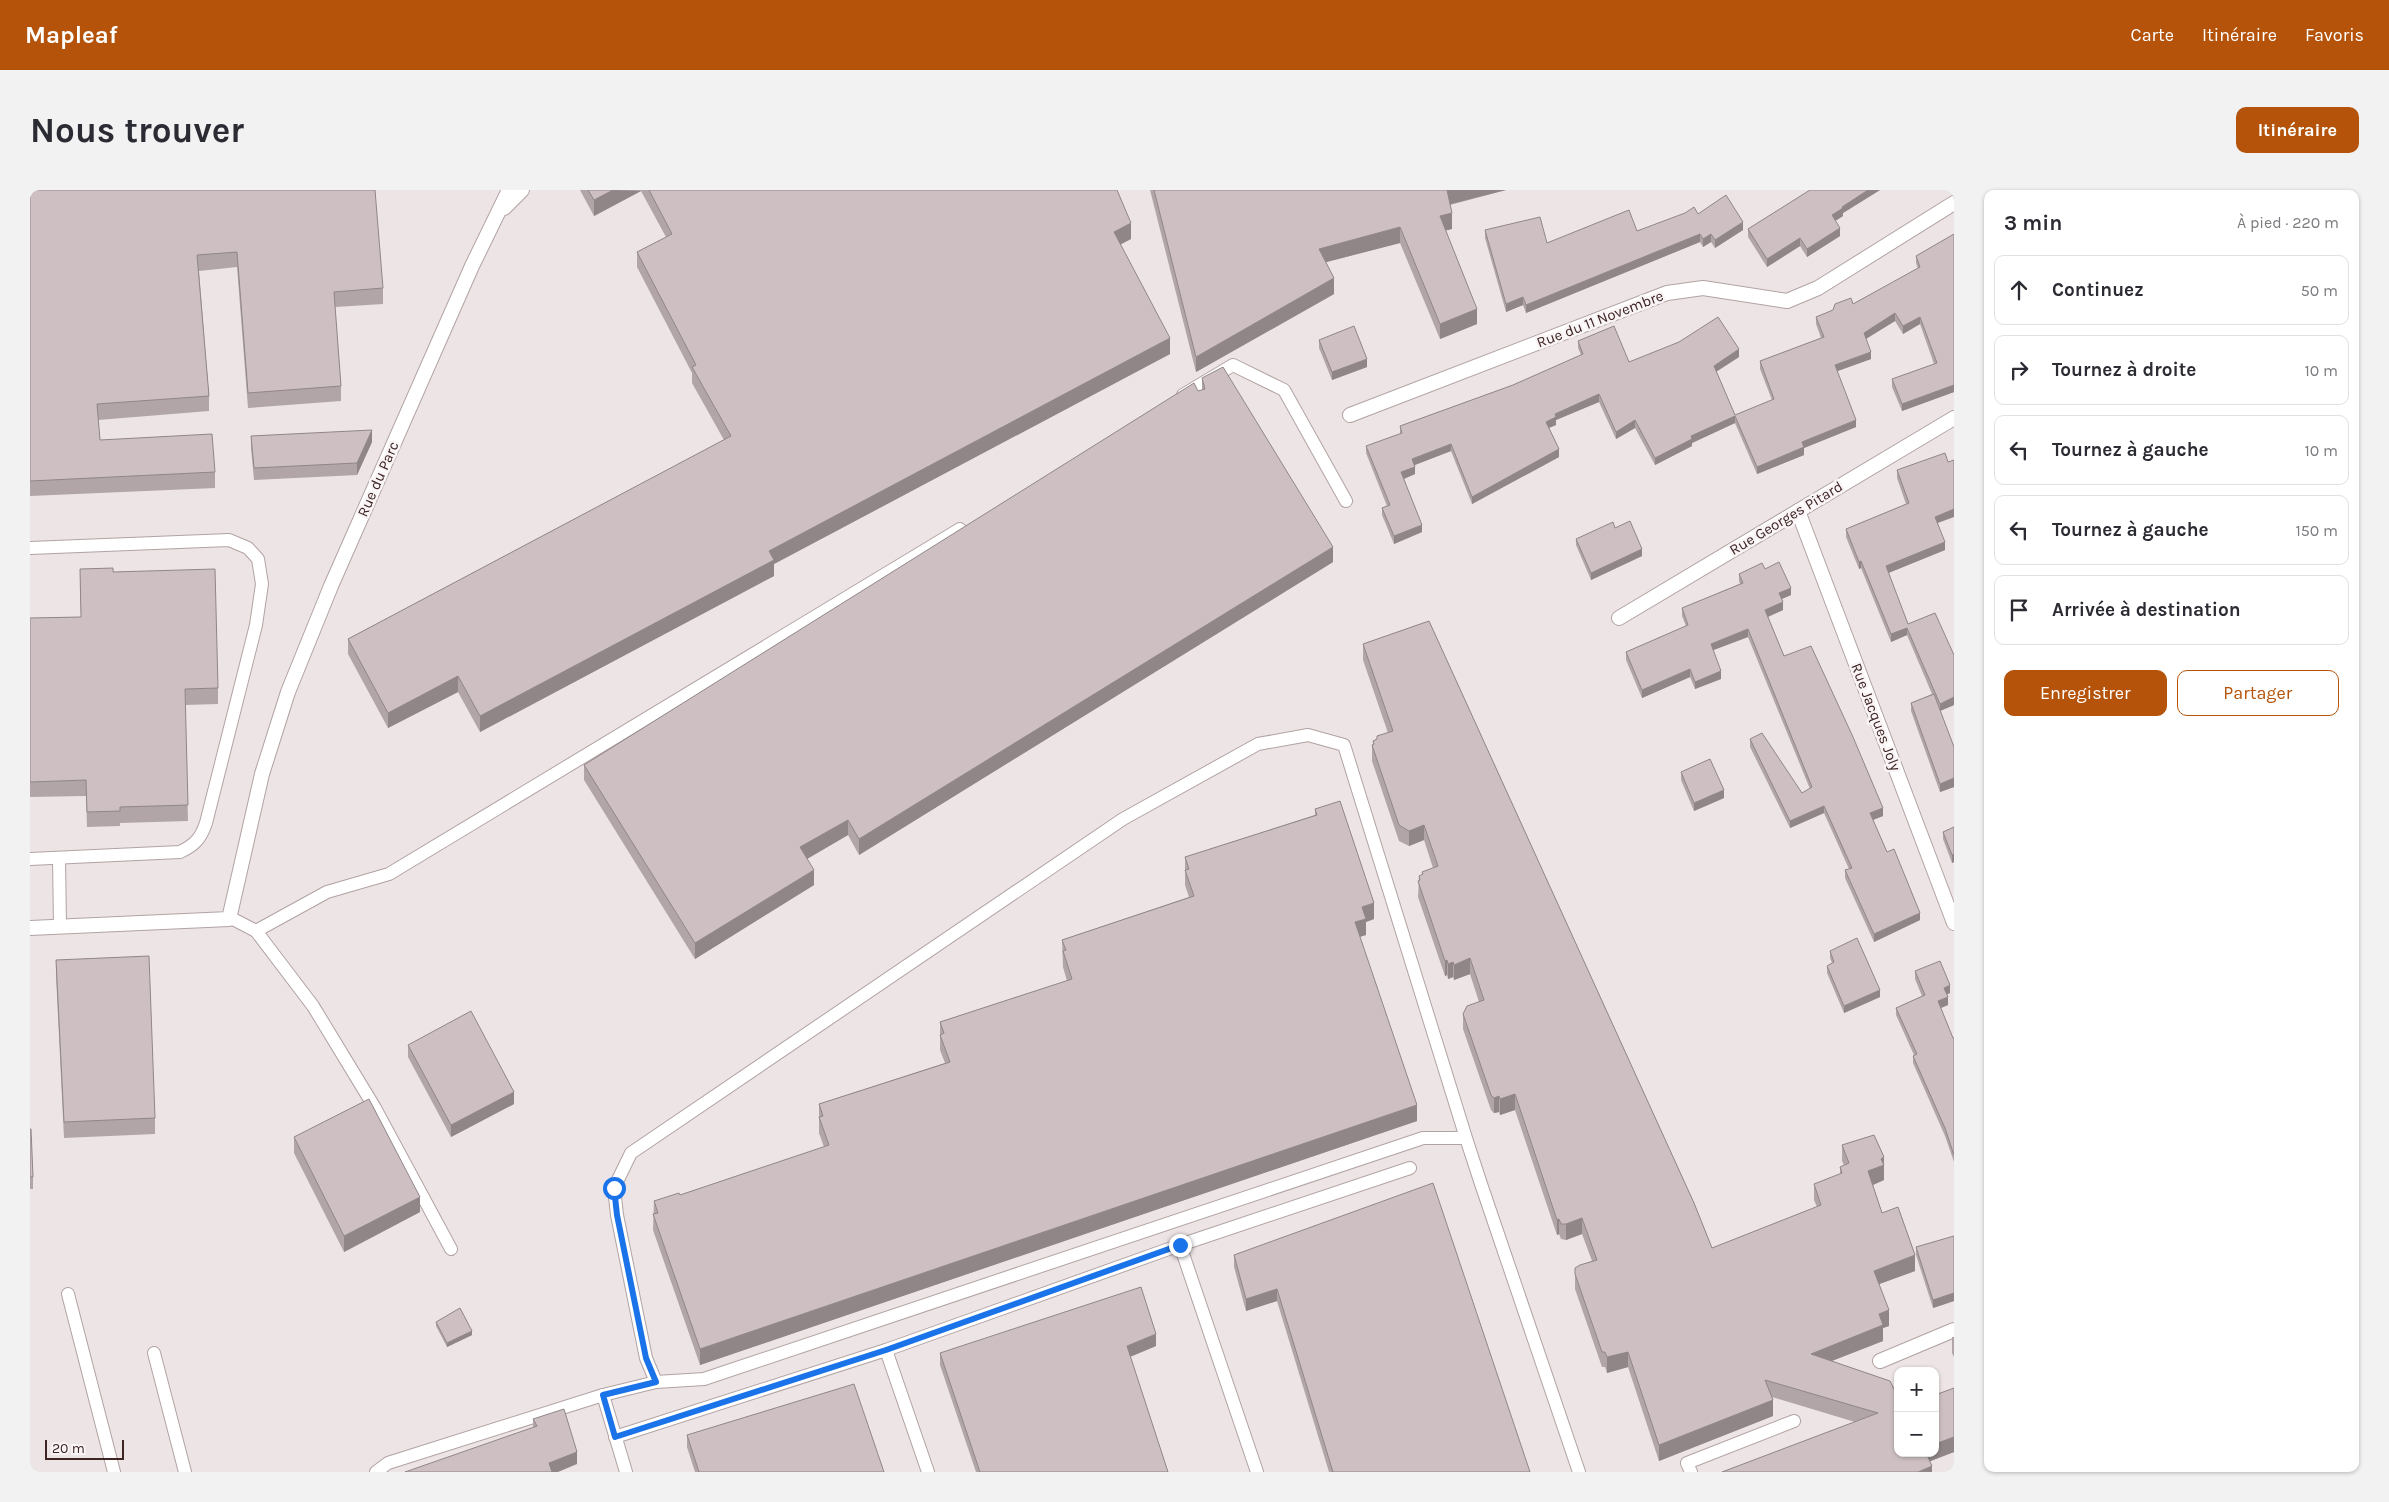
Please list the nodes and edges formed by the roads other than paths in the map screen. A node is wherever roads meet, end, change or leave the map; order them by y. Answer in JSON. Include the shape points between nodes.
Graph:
{"nodes":[{"id":1,"x":509,"y":190,"type":"edge"},
{"id":2,"x":522,"y":190,"type":"edge"},
{"id":3,"x":1954,"y":203,"type":"edge"},
{"id":4,"x":498,"y":214,"type":"junction"},
{"id":5,"x":1174,"y":401,"type":"edge"},
{"id":6,"x":1350,"y":415,"type":"dead end"},
{"id":7,"x":1954,"y":418,"type":"edge"},
{"id":8,"x":1346,"y":501,"type":"dead end"},
{"id":9,"x":1798,"y":511,"type":"junction"},
{"id":10,"x":970,"y":524,"type":"edge"},
{"id":11,"x":30,"y":548,"type":"edge"},
{"id":12,"x":1619,"y":618,"type":"dead end"},
{"id":13,"x":59,"y":858,"type":"junction"},
{"id":14,"x":30,"y":859,"type":"edge"},
{"id":15,"x":229,"y":917,"type":"junction"},
{"id":16,"x":1954,"y":923,"type":"edge"},
{"id":17,"x":60,"y":926,"type":"junction"},
{"id":18,"x":30,"y":928,"type":"edge"},
{"id":19,"x":256,"y":931,"type":"junction"},
{"id":20,"x":1466,"y":1138,"type":"junction"},
{"id":21,"x":1410,"y":1168,"type":"dead end"},
{"id":22,"x":1180,"y":1245,"type":"junction"},
{"id":23,"x":451,"y":1249,"type":"dead end"},
{"id":24,"x":68,"y":1294,"type":"dead end"},
{"id":25,"x":1954,"y":1330,"type":"edge"},
{"id":26,"x":886,"y":1350,"type":"junction"},
{"id":27,"x":154,"y":1353,"type":"dead end"},
{"id":28,"x":1880,"y":1362,"type":"dead end"},
{"id":29,"x":656,"y":1382,"type":"junction"},
{"id":30,"x":603,"y":1395,"type":"junction"},
{"id":31,"x":1794,"y":1421,"type":"dead end"},
{"id":32,"x":615,"y":1437,"type":"junction"},
{"id":33,"x":114,"y":1472,"type":"edge"},
{"id":34,"x":185,"y":1472,"type":"edge"},
{"id":35,"x":376,"y":1472,"type":"edge"},
{"id":36,"x":626,"y":1472,"type":"edge"},
{"id":37,"x":928,"y":1472,"type":"edge"},
{"id":38,"x":1256,"y":1472,"type":"edge"},
{"id":39,"x":1579,"y":1472,"type":"edge"},
{"id":40,"x":1691,"y":1472,"type":"edge"}],
"edges":[{"from":1,"to":4,"type":"street","name":"Rue du Parc"},
{"from":2,"to":4,"type":"street"},
{"from":3,"to":6,"type":"street","name":"Rue du 11 Novembre","via":[[1818,288],[1786,302],[1703,288],[1667,293]]},
{"from":4,"to":15,"type":"street","name":"Rue du Parc","via":[[331,586],[288,692],[262,774]]},
{"from":5,"to":8,"type":"lane","via":[[1233,365],[1284,390]]},
{"from":7,"to":9,"type":"street","name":"Rue Georges Pitard"},
{"from":9,"to":12,"type":"street","name":"Rue Georges Pitard"},
{"from":9,"to":16,"type":"street","name":"Rue Jacques Joly"},
{"from":10,"to":19,"type":"lane","via":[[389,874],[327,892]]},
{"from":11,"to":13,"type":"lane","via":[[229,540],[248,548],[258,559],[262,584],[256,625],[202,836],[194,846],[180,852]]},
{"from":13,"to":14,"type":"lane"},
{"from":13,"to":17,"type":"lane"},
{"from":15,"to":17,"type":"street"},
{"from":15,"to":19,"type":"lane"},
{"from":17,"to":18,"type":"street"},
{"from":19,"to":23,"type":"lane","via":[[313,1006],[375,1108]]},
{"from":20,"to":29,"type":"lane","via":[[1423,1138],[704,1379]]},
{"from":20,"to":29,"type":"lane","via":[[1344,745],[1308,735],[1258,744],[1123,820],[631,1153],[614,1188],[646,1358]]},
{"from":20,"to":39,"type":"lane"},
{"from":21,"to":22,"type":"lane"},
{"from":22,"to":26,"type":"lane"},
{"from":22,"to":38,"type":"lane"},
{"from":24,"to":33,"type":"lane"},
{"from":25,"to":28,"type":"street"},
{"from":26,"to":32,"type":"lane"},
{"from":26,"to":37,"type":"lane"},
{"from":27,"to":34,"type":"lane"},
{"from":29,"to":30,"type":"lane"},
{"from":30,"to":32,"type":"lane"},
{"from":30,"to":35,"type":"lane","via":[[388,1463]]},
{"from":31,"to":40,"type":"lane","via":[[1687,1463]]},
{"from":32,"to":36,"type":"lane"}]}
